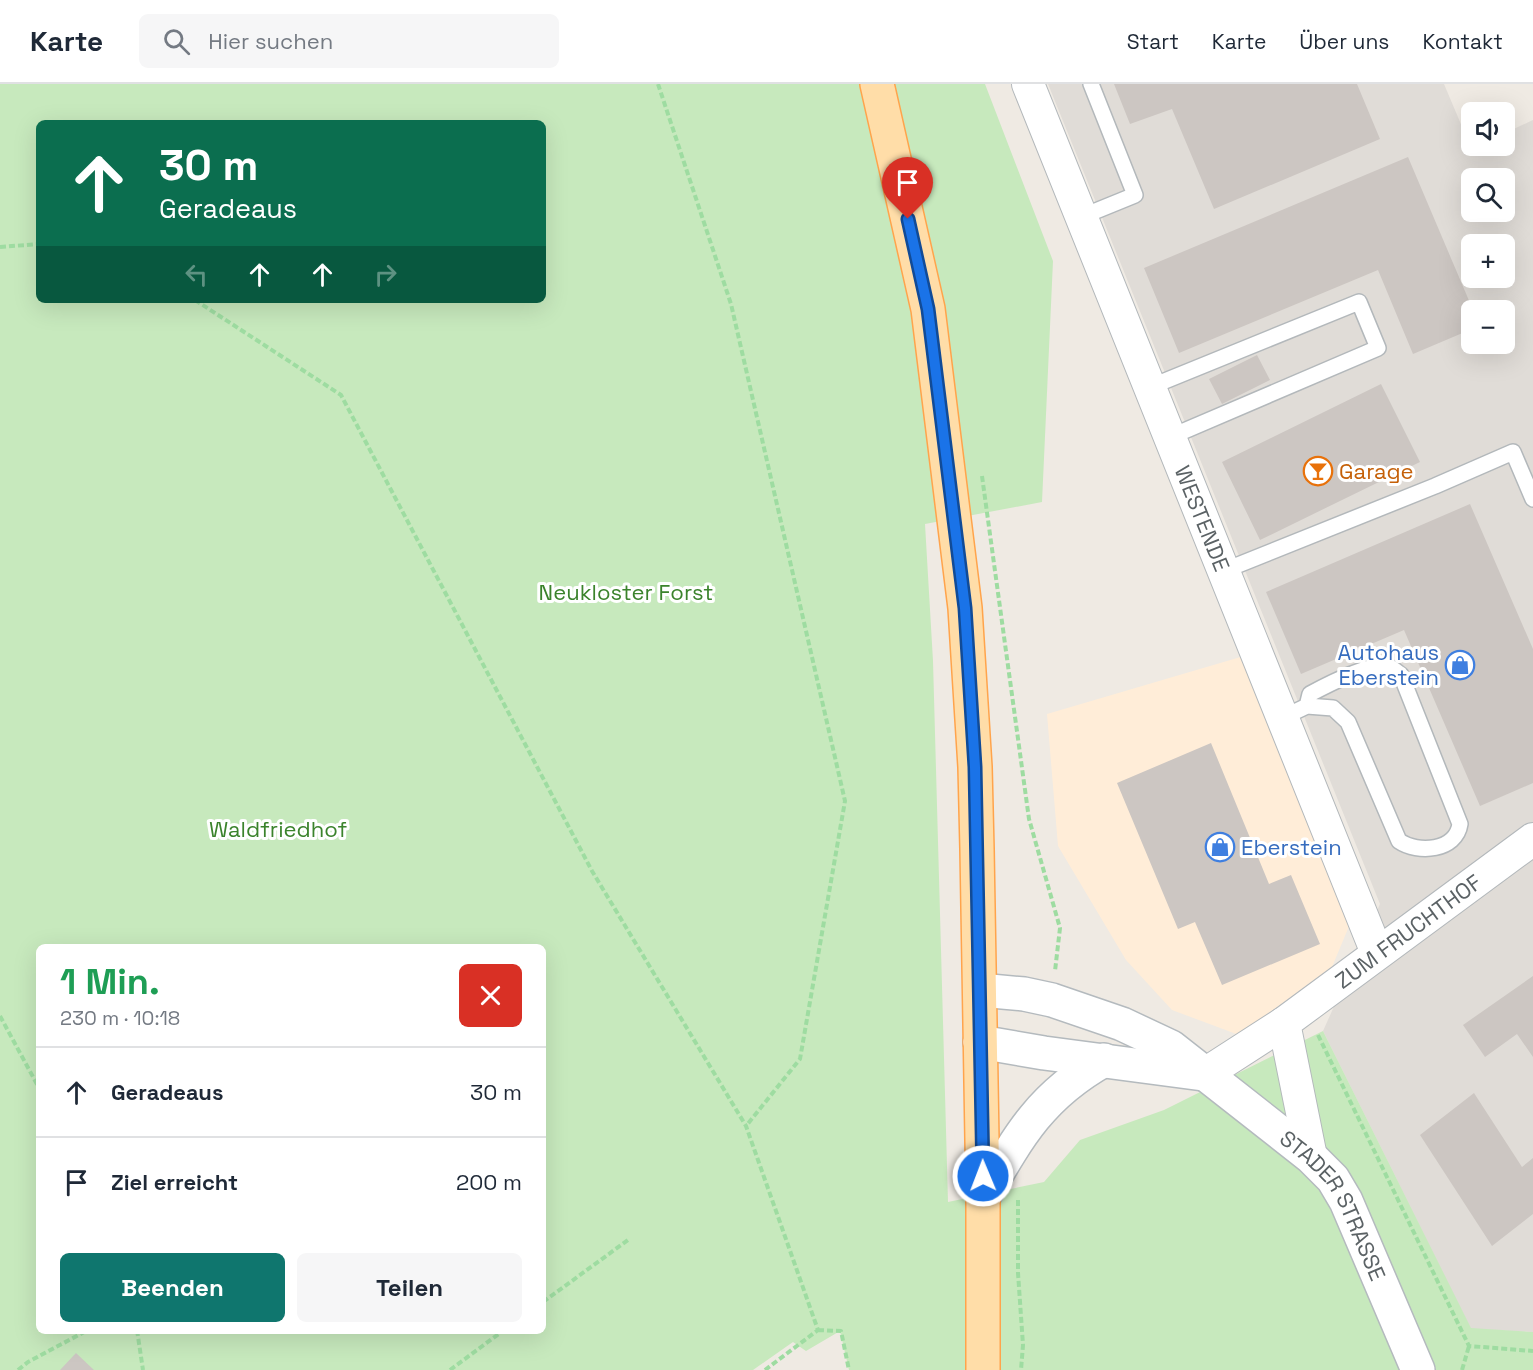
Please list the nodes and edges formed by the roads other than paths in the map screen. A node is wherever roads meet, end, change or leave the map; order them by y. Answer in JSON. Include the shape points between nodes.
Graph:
{"nodes":[{"id":1,"x":877,"y":84,"type":"edge"},
{"id":2,"x":1028,"y":84,"type":"edge"},
{"id":3,"x":1091,"y":84,"type":"edge"},
{"id":4,"x":1081,"y":217,"type":"junction"},
{"id":5,"x":1150,"y":387,"type":"junction"},
{"id":6,"x":1170,"y":437,"type":"junction"},
{"id":7,"x":1533,"y":499,"type":"edge"},
{"id":8,"x":1223,"y":572,"type":"junction"},
{"id":9,"x":1294,"y":712,"type":"junction"},
{"id":10,"x":1533,"y":839,"type":"edge"},
{"id":11,"x":1377,"y":953,"type":"junction"},
{"id":12,"x":980,"y":990,"type":"junction"},
{"id":13,"x":1295,"y":1015,"type":"junction"},
{"id":14,"x":980,"y":1042,"type":"junction"},
{"id":15,"x":1104,"y":1060,"type":"junction"},
{"id":16,"x":1205,"y":1074,"type":"junction"},
{"id":17,"x":1311,"y":1157,"type":"junction"},
{"id":18,"x":983,"y":1198,"type":"junction"},
{"id":19,"x":983,"y":1370,"type":"edge"},
{"id":20,"x":1418,"y":1370,"type":"edge"}],
"edges":[{"from":1,"to":12,"type":"main road","via":[[928,309],[956,528],[975,767]]},
{"from":2,"to":4,"type":"street","name":"WESTENDE"},
{"from":3,"to":4,"type":"lane","via":[[1135,195]]},
{"from":4,"to":5,"type":"street","name":"WESTENDE"},
{"from":5,"to":6,"type":"street","name":"WESTENDE"},
{"from":5,"to":6,"type":"lane","via":[[1359,302],[1377,348]]},
{"from":6,"to":8,"type":"street","name":"WESTENDE"},
{"from":7,"to":8,"type":"lane","via":[[1514,452]]},
{"from":8,"to":9,"type":"street","name":"WESTENDE"},
{"from":9,"to":9,"type":"lane","via":[[1333,708],[1348,722],[1399,841],[1420,849],[1435,847],[1459,833],[1460,824],[1401,675],[1389,666],[1377,665],[1325,686],[1310,694]]},
{"from":9,"to":11,"type":"street","name":"WESTENDE"},
{"from":10,"to":11,"type":"street","name":"ZUM FRUCHTHOF"},
{"from":11,"to":13,"type":"street","name":"ZUM FRUCHTHOF"},
{"from":12,"to":14,"type":"main road"},
{"from":12,"to":16,"type":"street","name":"STADER STRASSE","via":[[1034,996],[1122,1024],[1171,1047]]},
{"from":13,"to":16,"type":"street","name":"ZUM FRUCHTHOF"},
{"from":13,"to":17,"type":"street"},
{"from":14,"to":15,"type":"street"},
{"from":14,"to":18,"type":"main road"},
{"from":15,"to":16,"type":"street"},
{"from":15,"to":18,"type":"street","via":[[1081,1073],[1040,1108]]},
{"from":16,"to":17,"type":"street","name":"STADER STRASSE"},
{"from":17,"to":20,"type":"street","name":"STADER STRASSE","via":[[1333,1179],[1346,1201]]},
{"from":18,"to":19,"type":"main road"}]}
